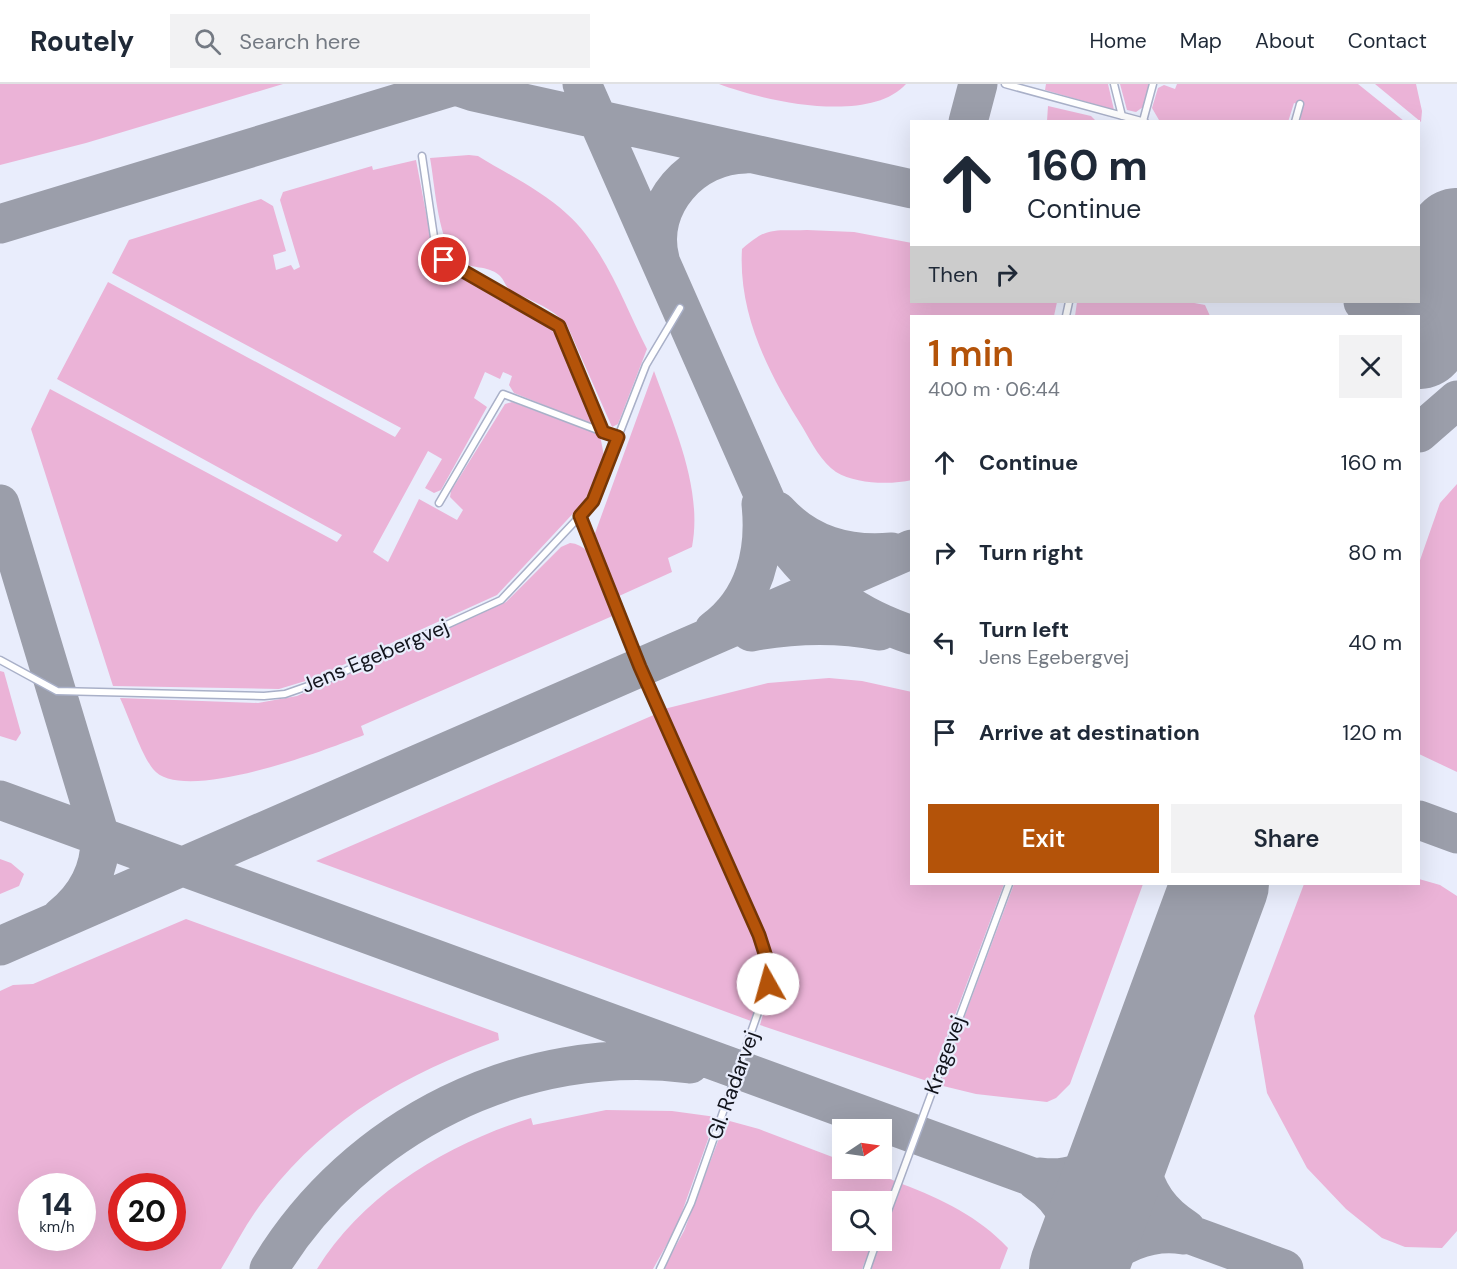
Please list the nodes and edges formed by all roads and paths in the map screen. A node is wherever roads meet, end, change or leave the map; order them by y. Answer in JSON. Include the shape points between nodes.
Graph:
{"nodes":[{"id":1,"x":1005,"y":84,"type":"edge"},
{"id":2,"x":1114,"y":84,"type":"edge"},
{"id":3,"x":1153,"y":84,"type":"edge"},
{"id":4,"x":1300,"y":104,"type":"dead end"},
{"id":5,"x":1109,"y":113,"type":"junction"},
{"id":6,"x":1122,"y":116,"type":"junction"},
{"id":7,"x":1107,"y":120,"type":"edge"},
{"id":8,"x":1140,"y":120,"type":"edge"},
{"id":9,"x":1144,"y":120,"type":"edge"},
{"id":10,"x":1296,"y":120,"type":"edge"},
{"id":11,"x":422,"y":156,"type":"dead end"},
{"id":12,"x":680,"y":308,"type":"dead end"},
{"id":13,"x":603,"y":432,"type":"junction"},
{"id":14,"x":618,"y":437,"type":"junction"},
{"id":15,"x":439,"y":503,"type":"dead end"},
{"id":16,"x":580,"y":516,"type":"junction"},
{"id":17,"x":0,"y":660,"type":"edge"},
{"id":18,"x":1009,"y":885,"type":"edge"},
{"id":19,"x":892,"y":1200,"type":"edge"},
{"id":20,"x":873,"y":1251,"type":"edge"},
{"id":21,"x":660,"y":1269,"type":"edge"},
{"id":22,"x":867,"y":1269,"type":"edge"}],
"edges":[{"from":1,"to":5,"type":"lane"},
{"from":2,"to":6,"type":"lane"},
{"from":3,"to":9,"type":"lane"},
{"from":4,"to":10,"type":"lane"},
{"from":5,"to":6,"type":"lane"},
{"from":5,"to":7,"type":"lane"},
{"from":6,"to":8,"type":"lane"},
{"from":11,"to":13,"type":"lane","via":[[434,237],[444,260],[559,326]]},
{"from":12,"to":14,"type":"lane","name":"Jens Egebergvej","via":[[646,365]]},
{"from":13,"to":14,"type":"lane"},
{"from":13,"to":15,"type":"lane","via":[[503,394]]},
{"from":14,"to":16,"type":"lane","name":"Jens Egebergvej","via":[[593,501]]},
{"from":16,"to":17,"type":"lane","name":"Jens Egebergvej","via":[[501,600],[285,694],[57,691]]},
{"from":16,"to":21,"type":"lane","name":"Gl. Radarvej","via":[[640,667],[767,960],[768,984],[691,1203]]},
{"from":18,"to":19,"type":"lane","name":"Kragevej"},
{"from":20,"to":22,"type":"lane"}]}
